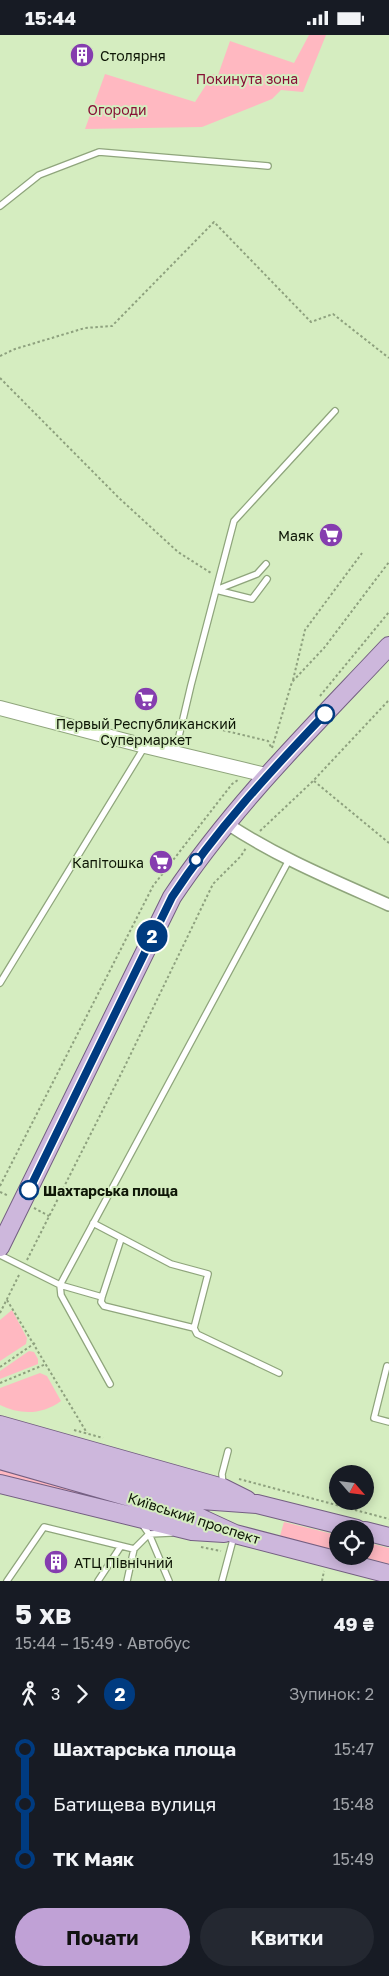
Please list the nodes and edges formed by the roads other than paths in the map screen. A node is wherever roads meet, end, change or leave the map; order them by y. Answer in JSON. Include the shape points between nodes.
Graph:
{"nodes":[{"id":1,"x":268,"y":166,"type":"dead end"},
{"id":2,"x":0,"y":206,"type":"edge"},
{"id":3,"x":335,"y":411,"type":"dead end"},
{"id":4,"x":266,"y":564,"type":"dead end"},
{"id":5,"x":267,"y":579,"type":"dead end"},
{"id":6,"x":216,"y":590,"type":"junction"},
{"id":7,"x":389,"y":647,"type":"edge"},
{"id":8,"x":0,"y":708,"type":"edge"},
{"id":9,"x":145,"y":746,"type":"junction"},
{"id":10,"x":175,"y":753,"type":"junction"},
{"id":11,"x":266,"y":775,"type":"junction"},
{"id":12,"x":226,"y":823,"type":"junction"},
{"id":13,"x":289,"y":860,"type":"junction"},
{"id":14,"x":389,"y":905,"type":"edge"},
{"id":15,"x":0,"y":983,"type":"edge"},
{"id":16,"x":93,"y":1223,"type":"junction"},
{"id":17,"x":121,"y":1239,"type":"junction"},
{"id":18,"x":0,"y":1247,"type":"edge"},
{"id":19,"x":0,"y":1255,"type":"edge"},
{"id":20,"x":60,"y":1285,"type":"junction"},
{"id":21,"x":102,"y":1297,"type":"junction"},
{"id":22,"x":194,"y":1328,"type":"junction"},
{"id":23,"x":387,"y":1366,"type":"dead end"},
{"id":24,"x":279,"y":1373,"type":"dead end"},
{"id":25,"x":110,"y":1385,"type":"dead end"},
{"id":26,"x":389,"y":1422,"type":"edge"},
{"id":27,"x":0,"y":1425,"type":"edge"},
{"id":28,"x":0,"y":1443,"type":"edge"},
{"id":29,"x":228,"y":1451,"type":"dead end"},
{"id":30,"x":0,"y":1460,"type":"edge"},
{"id":31,"x":222,"y":1481,"type":"junction"},
{"id":32,"x":0,"y":1484,"type":"edge"},
{"id":33,"x":257,"y":1504,"type":"junction"},
{"id":34,"x":138,"y":1518,"type":"junction"},
{"id":35,"x":329,"y":1522,"type":"edge"},
{"id":36,"x":192,"y":1531,"type":"junction"},
{"id":37,"x":374,"y":1533,"type":"edge"},
{"id":38,"x":150,"y":1534,"type":"junction"},
{"id":39,"x":235,"y":1534,"type":"junction"},
{"id":40,"x":389,"y":1537,"type":"edge"},
{"id":41,"x":121,"y":1546,"type":"junction"},
{"id":42,"x":134,"y":1549,"type":"junction"},
{"id":43,"x":389,"y":1574,"type":"edge"},
{"id":44,"x":8,"y":1581,"type":"edge"},
{"id":45,"x":98,"y":1581,"type":"edge"},
{"id":46,"x":127,"y":1581,"type":"edge"},
{"id":47,"x":169,"y":1581,"type":"edge"},
{"id":48,"x":222,"y":1581,"type":"edge"}],
"edges":[{"from":1,"to":2,"type":"lane","via":[[99,152],[38,175]]},
{"from":3,"to":6,"type":"lane","via":[[234,521]]},
{"from":4,"to":6,"type":"lane","via":[[256,574]]},
{"from":5,"to":6,"type":"lane","via":[[252,599]]},
{"from":6,"to":10,"type":"lane"},
{"from":7,"to":11,"type":"main road"},
{"from":8,"to":9,"type":"street"},
{"from":9,"to":10,"type":"street"},
{"from":9,"to":15,"type":"lane"},
{"from":10,"to":11,"type":"street"},
{"from":11,"to":12,"type":"main road"},
{"from":12,"to":13,"type":"street"},
{"from":12,"to":18,"type":"main road","via":[[196,860],[168,904]]},
{"from":13,"to":14,"type":"street"},
{"from":13,"to":16,"type":"lane"},
{"from":16,"to":17,"type":"lane"},
{"from":16,"to":20,"type":"lane"},
{"from":17,"to":21,"type":"lane"},
{"from":17,"to":22,"type":"lane","via":[[172,1264],[208,1274]]},
{"from":19,"to":20,"type":"lane"},
{"from":20,"to":21,"type":"lane"},
{"from":20,"to":25,"type":"lane","via":[[61,1295]]},
{"from":21,"to":22,"type":"lane","via":[[104,1306]]},
{"from":22,"to":24,"type":"lane","via":[[198,1334]]},
{"from":23,"to":26,"type":"lane","via":[[374,1418]]},
{"from":27,"to":31,"type":"main road"},
{"from":28,"to":33,"type":"main road","name":"Київський проспект","via":[[201,1500]]},
{"from":29,"to":31,"type":"lane"},
{"from":30,"to":39,"type":"main road","name":"Київський проспект","via":[[196,1516]]},
{"from":31,"to":33,"type":"main road"},
{"from":32,"to":34,"type":"main road"},
{"from":33,"to":35,"type":"main road","name":"Київський проспект"},
{"from":34,"to":36,"type":"main road"},
{"from":34,"to":38,"type":"lane"},
{"from":36,"to":38,"type":"lane"},
{"from":36,"to":39,"type":"main road"},
{"from":37,"to":40,"type":"main road"},
{"from":38,"to":42,"type":"lane"},
{"from":38,"to":47,"type":"lane"},
{"from":39,"to":43,"type":"main road","name":"Київський проспект"},
{"from":39,"to":48,"type":"lane"},
{"from":41,"to":42,"type":"lane"},
{"from":41,"to":44,"type":"lane","via":[[44,1527]]},
{"from":41,"to":45,"type":"lane"},
{"from":42,"to":46,"type":"lane"}]}
